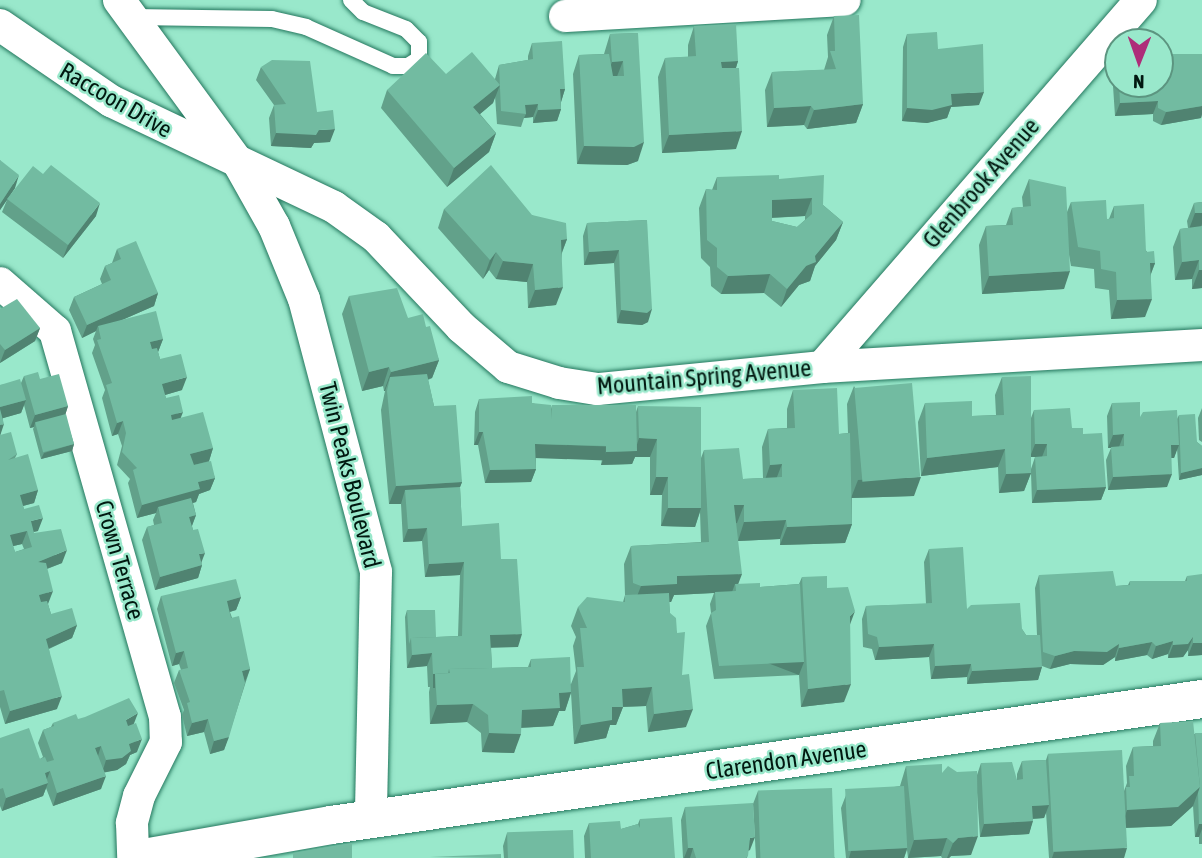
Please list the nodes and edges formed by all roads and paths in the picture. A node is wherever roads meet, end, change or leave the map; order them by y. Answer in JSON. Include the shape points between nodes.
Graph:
{"nodes":[{"id":1,"x":351,"y":0,"type":"edge"},
{"id":2,"x":845,"y":0,"type":"edge"},
{"id":3,"x":1141,"y":0,"type":"edge"},
{"id":4,"x":125,"y":9,"type":"edge"},
{"id":5,"x":565,"y":16,"type":"dead end"},
{"id":6,"x":0,"y":25,"type":"edge"},
{"id":7,"x":239,"y":164,"type":"junction"},
{"id":8,"x":0,"y":284,"type":"edge"},
{"id":9,"x":1202,"y":345,"type":"edge"},
{"id":10,"x":822,"y":366,"type":"junction"},
{"id":11,"x":1202,"y":699,"type":"edge"},
{"id":12,"x":371,"y":820,"type":"junction"},
{"id":13,"x":133,"y":858,"type":"edge"},
{"id":14,"x":144,"y":858,"type":"edge"}],
"edges":[{"from":1,"to":4,"type":"lane","via":[[363,12],[406,29],[419,42],[419,59],[408,66],[393,66],[306,27],[272,19]]},
{"from":2,"to":5,"type":"street"},
{"from":3,"to":10,"type":"street","name":"Glenbrook Avenue"},
{"from":4,"to":7,"type":"street","name":"Twin Peaks Boulevard"},
{"from":6,"to":7,"type":"street","name":"Raccoon Drive","via":[[111,101]]},
{"from":7,"to":10,"type":"street","name":"Mountain Spring Avenue","via":[[334,207],[376,237],[461,327],[508,368],[598,389]]},
{"from":7,"to":12,"type":"street","name":"Twin Peaks Boulevard","via":[[274,226],[304,299],[369,536],[378,631]]},
{"from":8,"to":13,"type":"street","name":"Crown Terrace","via":[[55,331],[165,717],[166,742],[139,796],[132,823]]},
{"from":9,"to":10,"type":"street","name":"Mountain Spring Avenue"},
{"from":11,"to":12,"type":"main road","name":"Clarendon Avenue"},
{"from":12,"to":14,"type":"main road"}]}
